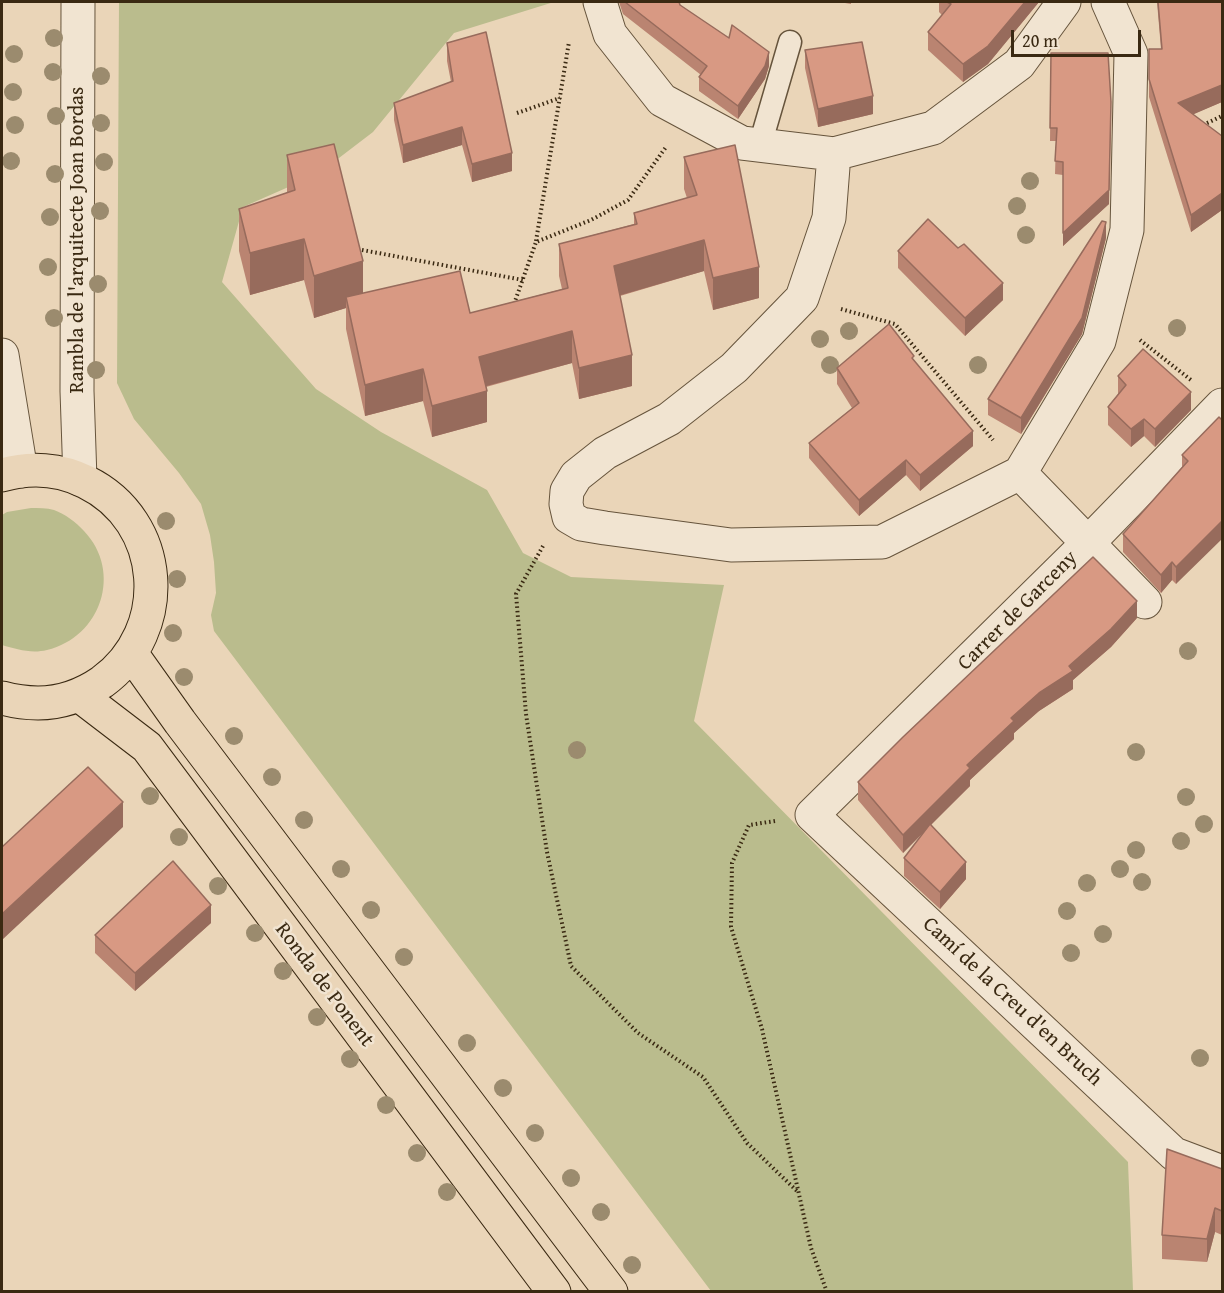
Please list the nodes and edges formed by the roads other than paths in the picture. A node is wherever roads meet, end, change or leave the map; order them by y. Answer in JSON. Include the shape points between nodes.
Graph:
{"nodes":[{"id":1,"x":78,"y":2,"type":"edge"},
{"id":2,"x":600,"y":2,"type":"edge"},
{"id":3,"x":1064,"y":2,"type":"edge"},
{"id":4,"x":1108,"y":2,"type":"edge"},
{"id":5,"x":790,"y":42,"type":"dead end"},
{"id":6,"x":760,"y":145,"type":"junction"},
{"id":7,"x":834,"y":154,"type":"junction"},
{"id":8,"x":2,"y":355,"type":"edge"},
{"id":9,"x":1222,"y":405,"type":"edge"},
{"id":10,"x":11,"y":473,"type":"edge"},
{"id":11,"x":1020,"y":473,"type":"junction"},
{"id":12,"x":80,"y":479,"type":"junction"},
{"id":13,"x":1088,"y":543,"type":"junction"},
{"id":14,"x":1145,"y":602,"type":"dead end"},
{"id":15,"x":131,"y":653,"type":"junction"},
{"id":16,"x":79,"y":695,"type":"junction"},
{"id":17,"x":2,"y":698,"type":"edge"},
{"id":18,"x":812,"y":815,"type":"joint"},
{"id":19,"x":1222,"y":1172,"type":"edge"},
{"id":20,"x":554,"y":1292,"type":"edge"},
{"id":21,"x":611,"y":1292,"type":"edge"}],
"edges":[{"from":1,"to":12,"type":"street","name":"Rambla de l'arquitecte Joan Bordas"},
{"from":2,"to":6,"type":"street","via":[[610,34],[662,99],[742,143]]},
{"from":3,"to":7,"type":"street","via":[[1019,64],[933,128]]},
{"from":4,"to":11,"type":"street","via":[[1131,54],[1128,230],[1099,341]]},
{"from":5,"to":6,"type":"lane"},
{"from":6,"to":7,"type":"street"},
{"from":7,"to":11,"type":"street","via":[[830,218],[802,298],[724,375],[669,419],[605,453],[576,476],[567,491],[569,517],[581,524],[731,545],[882,542]]},
{"from":8,"to":10,"type":"street"},
{"from":9,"to":13,"type":"street","name":"Carrer de Garceny"},
{"from":10,"to":12,"type":"main road","via":[[51,471]]},
{"from":11,"to":13,"type":"street"},
{"from":12,"to":15,"type":"main road","via":[[122,509],[147,554],[150,605]]},
{"from":13,"to":14,"type":"street"},
{"from":13,"to":18,"type":"street","name":"Carrer de Garceny"},
{"from":15,"to":16,"type":"main road","via":[[107,678]]},
{"from":15,"to":21,"type":"main road"},
{"from":16,"to":17,"type":"main road","via":[[39,704]]},
{"from":16,"to":20,"type":"main road","name":"Ronda de Ponent","via":[[147,747]]},
{"from":18,"to":19,"type":"street","name":"Camí de la Creu d'en Bruch","via":[[1174,1154]]}]}
